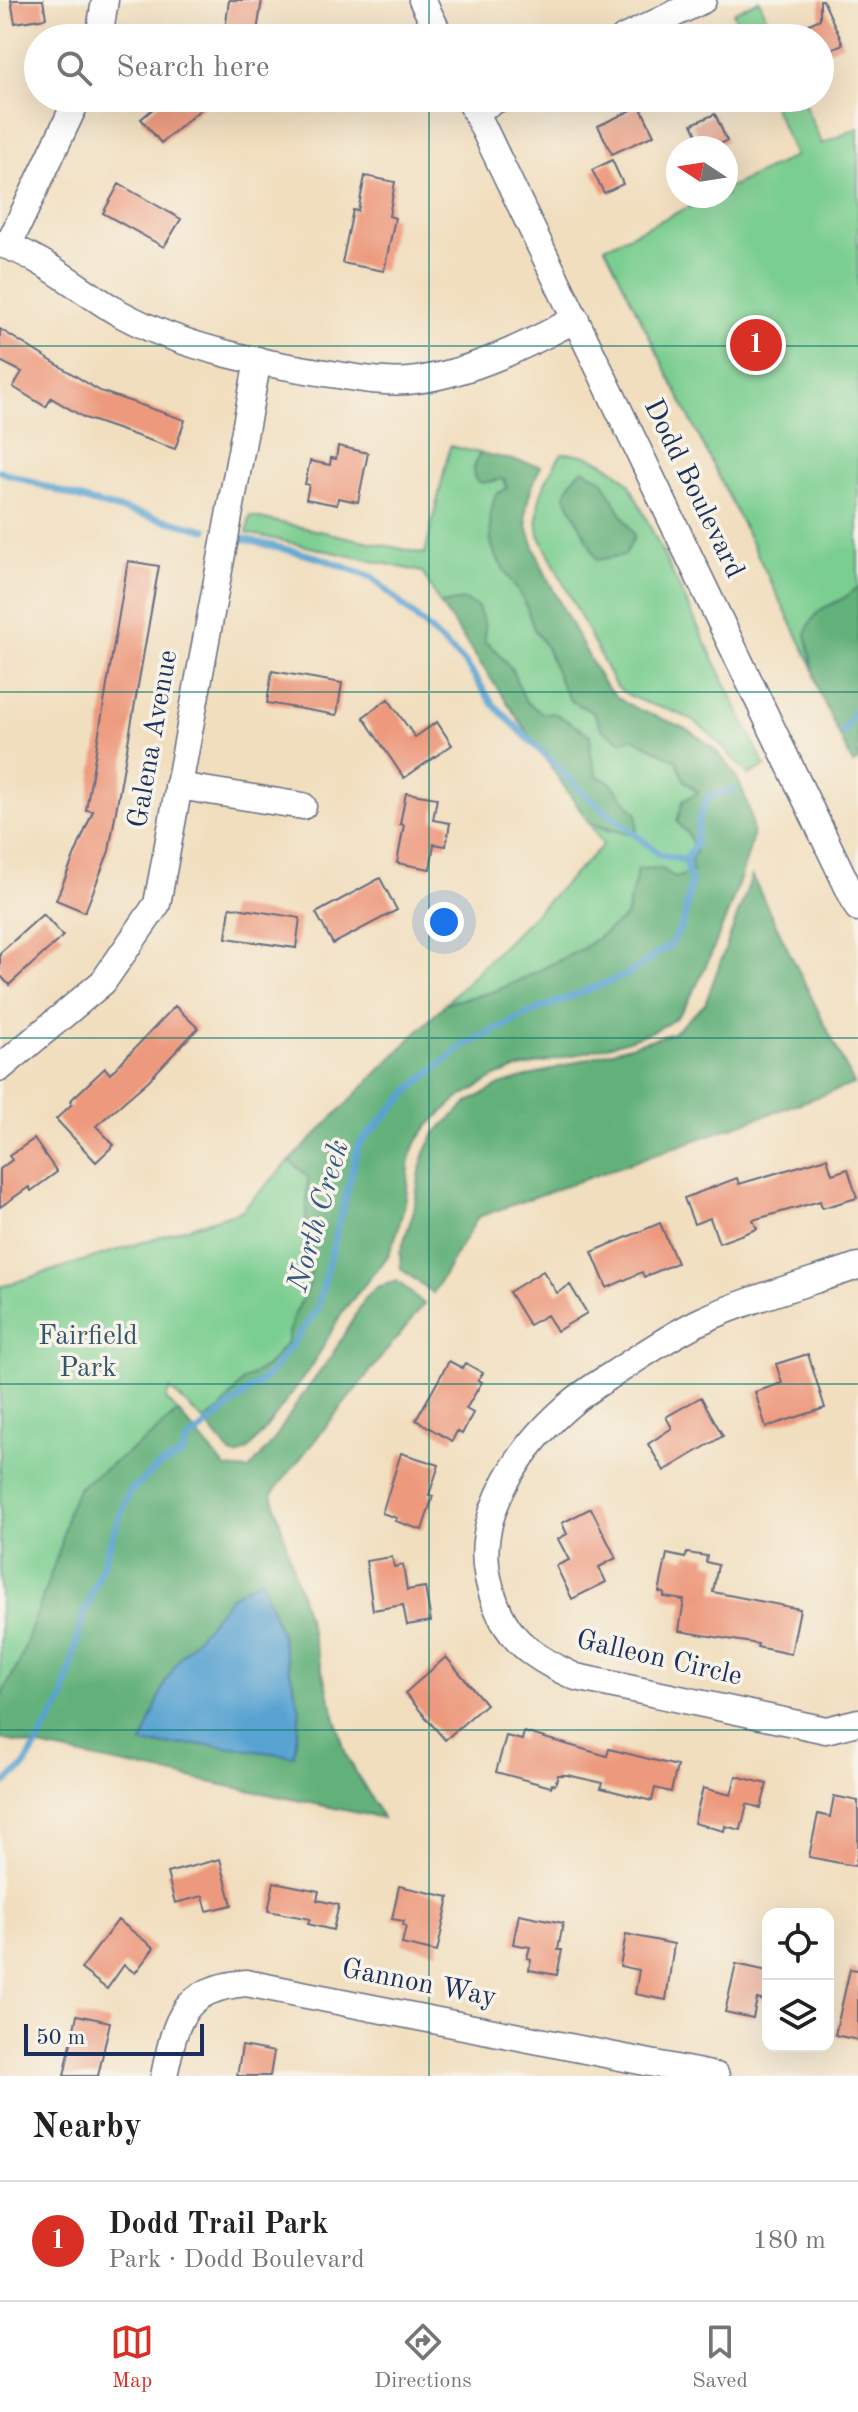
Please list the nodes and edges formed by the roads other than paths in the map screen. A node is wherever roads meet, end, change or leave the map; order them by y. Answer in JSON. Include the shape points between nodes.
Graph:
{"nodes":[{"id":1,"x":105,"y":0,"type":"edge"},
{"id":2,"x":422,"y":0,"type":"edge"},
{"id":3,"x":703,"y":0,"type":"edge"},
{"id":4,"x":101,"y":24,"type":"edge"},
{"id":5,"x":434,"y":24,"type":"edge"},
{"id":6,"x":653,"y":24,"type":"edge"},
{"id":7,"x":71,"y":112,"type":"edge"},
{"id":8,"x":476,"y":112,"type":"edge"},
{"id":9,"x":4,"y":245,"type":"edge"},
{"id":10,"x":576,"y":319,"type":"junction"},
{"id":11,"x":258,"y":360,"type":"junction"},
{"id":12,"x":178,"y":786,"type":"junction"},
{"id":13,"x":303,"y":806,"type":"dead end"},
{"id":14,"x":858,"y":908,"type":"edge"},
{"id":15,"x":0,"y":1068,"type":"edge"},
{"id":16,"x":858,"y":1266,"type":"edge"},
{"id":17,"x":858,"y":1722,"type":"edge"},
{"id":18,"x":164,"y":2076,"type":"edge"},
{"id":19,"x":716,"y":2076,"type":"edge"}],
"edges":[{"from":1,"to":4,"type":"street"},
{"from":2,"to":5,"type":"street"},
{"from":3,"to":6,"type":"street"},
{"from":7,"to":9,"type":"street"},
{"from":8,"to":10,"type":"street","name":"Dodd Boulevard"},
{"from":9,"to":11,"type":"street","via":[[122,315],[175,338]]},
{"from":10,"to":11,"type":"street","via":[[454,373],[414,381],[374,381]]},
{"from":10,"to":14,"type":"street","name":"Dodd Boulevard"},
{"from":11,"to":12,"type":"street","name":"Galena Avenue"},
{"from":12,"to":13,"type":"street"},
{"from":12,"to":15,"type":"street","name":"Galena Avenue","via":[[157,904],[103,982]]},
{"from":16,"to":17,"type":"street","name":"Galleon Circle","via":[[703,1320],[576,1399],[520,1459],[487,1531],[484,1563],[502,1623],[524,1649],[576,1677],[826,1730]]},
{"from":18,"to":19,"type":"street","name":"Gannon Way","via":[[181,2014],[210,1990],[246,1983]]}]}
